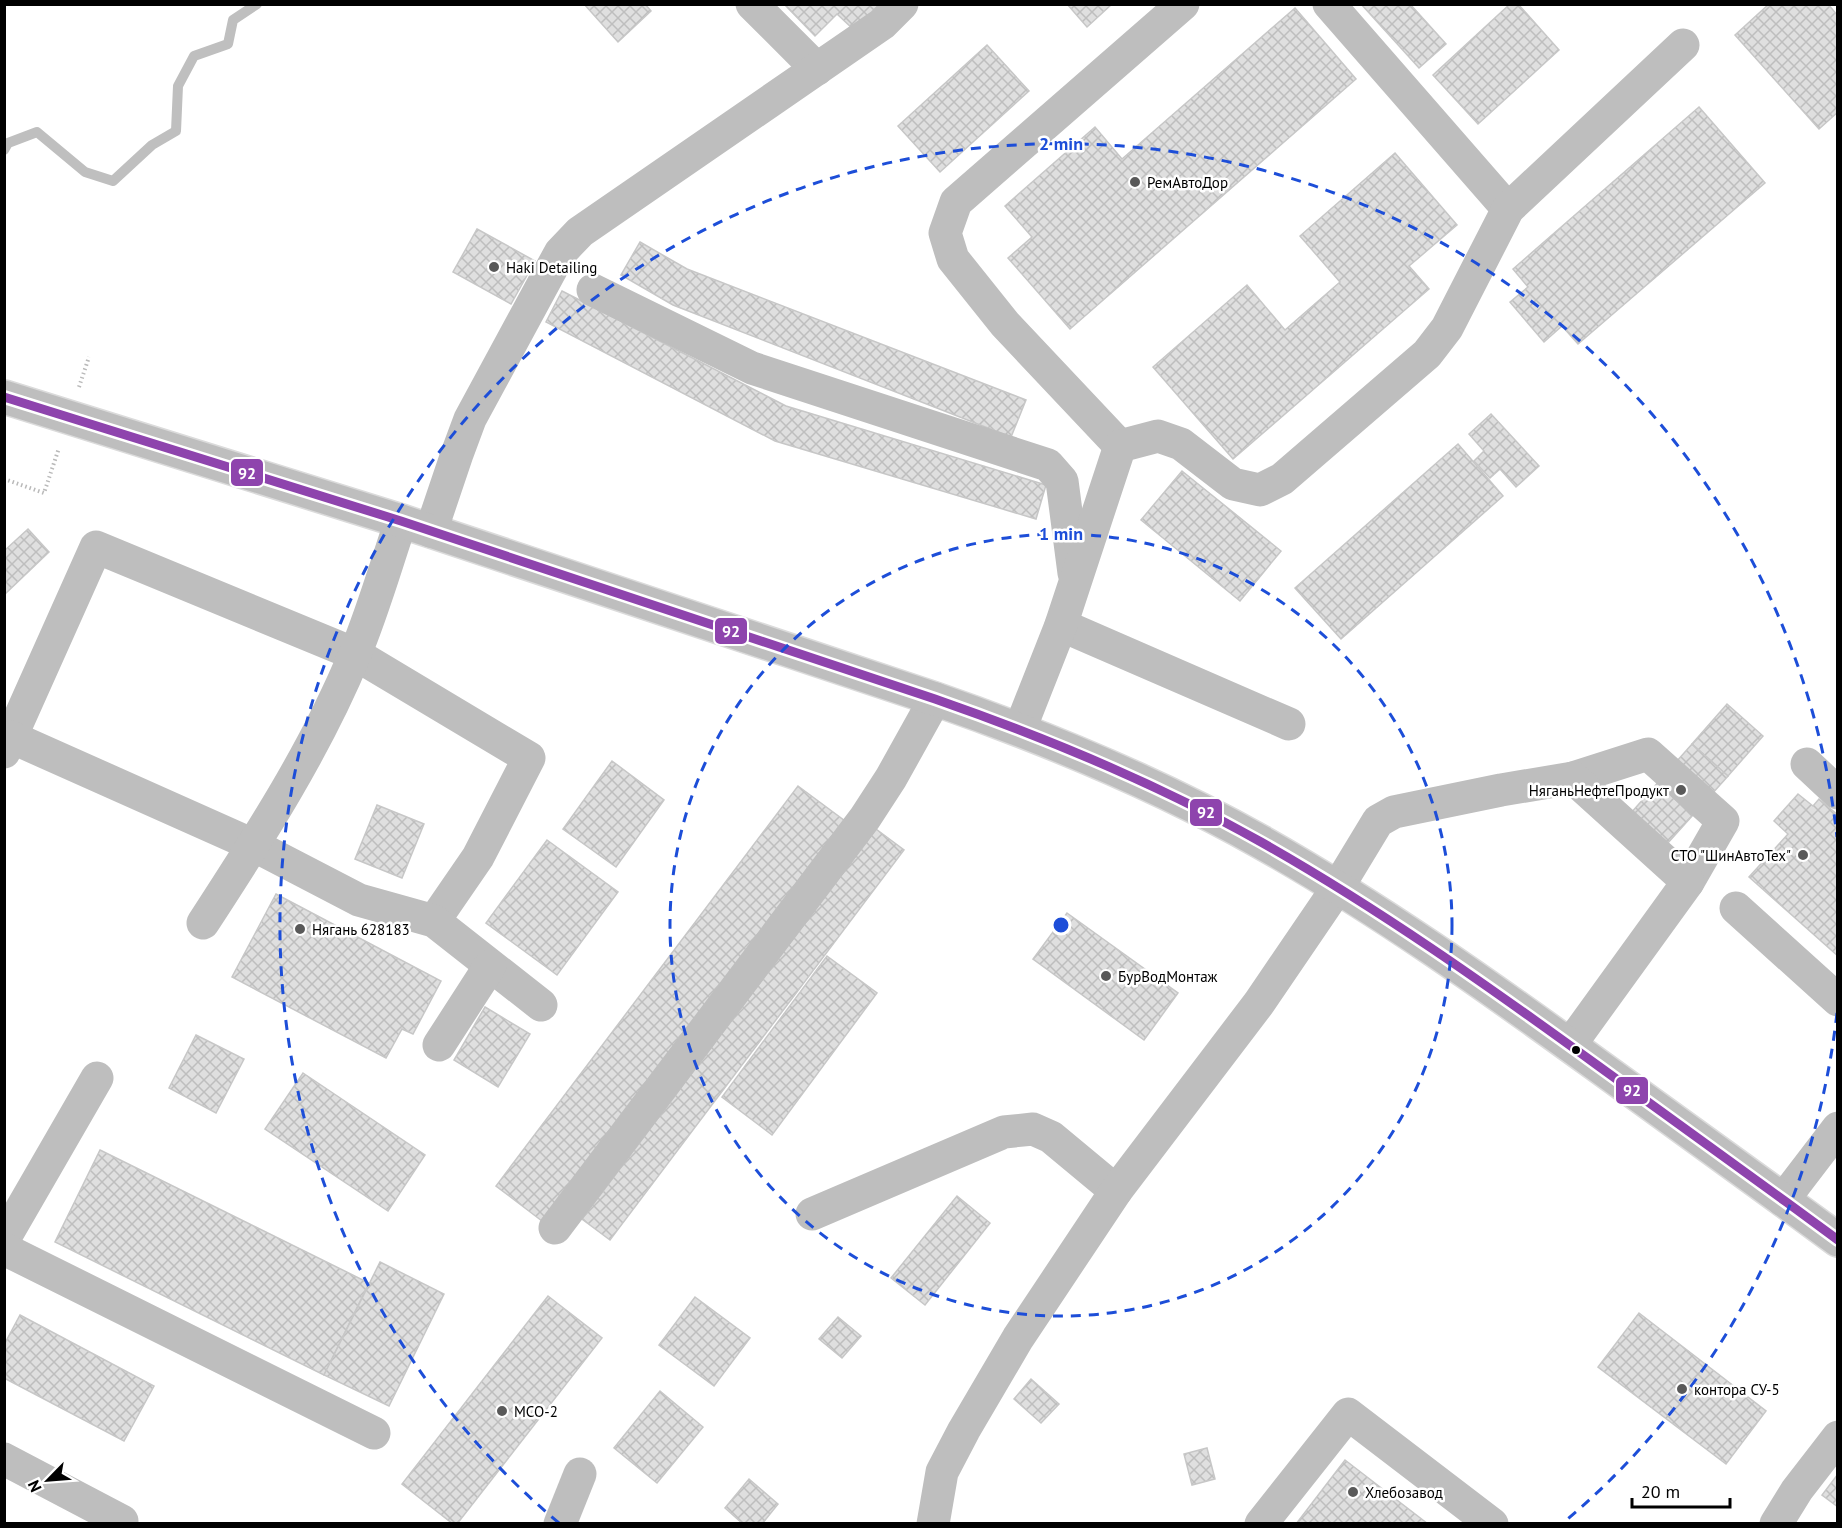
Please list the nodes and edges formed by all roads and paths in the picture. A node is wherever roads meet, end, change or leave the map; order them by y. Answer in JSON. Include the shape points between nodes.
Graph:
{"nodes":[{"id":1,"x":752,"y":4,"type":"edge"},
{"id":2,"x":902,"y":4,"type":"edge"},
{"id":3,"x":1183,"y":4,"type":"edge"},
{"id":4,"x":1329,"y":4,"type":"edge"},
{"id":5,"x":1683,"y":45,"type":"dead end"},
{"id":6,"x":817,"y":69,"type":"junction"},
{"id":7,"x":1509,"y":209,"type":"junction"},
{"id":8,"x":593,"y":290,"type":"dead end"},
{"id":9,"x":4,"y":397,"type":"edge"},
{"id":10,"x":1120,"y":446,"type":"junction"},
{"id":11,"x":416,"y":526,"type":"junction"},
{"id":12,"x":1075,"y":581,"type":"junction"},
{"id":13,"x":1061,"y":625,"type":"junction"},
{"id":14,"x":355,"y":654,"type":"junction"},
{"id":15,"x":935,"y":699,"type":"junction"},
{"id":16,"x":1288,"y":724,"type":"dead end"},
{"id":17,"x":1020,"y":729,"type":"junction"},
{"id":18,"x":8,"y":744,"type":"edge"},
{"id":19,"x":1807,"y":764,"type":"dead end"},
{"id":20,"x":1573,"y":778,"type":"junction"},
{"id":21,"x":1838,"y":793,"type":"edge"},
{"id":22,"x":253,"y":845,"type":"junction"},
{"id":23,"x":1688,"y":882,"type":"junction"},
{"id":24,"x":1338,"y":887,"type":"junction"},
{"id":25,"x":1736,"y":908,"type":"dead end"},
{"id":26,"x":434,"y":921,"type":"junction"},
{"id":27,"x":203,"y":923,"type":"dead end"},
{"id":28,"x":490,"y":966,"type":"junction"},
{"id":29,"x":1838,"y":1000,"type":"edge"},
{"id":30,"x":541,"y":1005,"type":"dead end"},
{"id":31,"x":440,"y":1046,"type":"dead end"},
{"id":32,"x":1570,"y":1046,"type":"junction"},
{"id":33,"x":97,"y":1078,"type":"dead end"},
{"id":34,"x":1838,"y":1128,"type":"edge"},
{"id":35,"x":1116,"y":1191,"type":"junction"},
{"id":36,"x":1784,"y":1200,"type":"junction"},
{"id":37,"x":812,"y":1214,"type":"dead end"},
{"id":38,"x":555,"y":1228,"type":"dead end"},
{"id":39,"x":4,"y":1239,"type":"edge"},
{"id":40,"x":1838,"y":1240,"type":"edge"},
{"id":41,"x":4,"y":1248,"type":"edge"},
{"id":42,"x":374,"y":1433,"type":"dead end"},
{"id":43,"x":1838,"y":1437,"type":"edge"},
{"id":44,"x":4,"y":1459,"type":"edge"},
{"id":45,"x":580,"y":1474,"type":"dead end"},
{"id":46,"x":122,"y":1521,"type":"dead end"},
{"id":47,"x":560,"y":1524,"type":"edge"},
{"id":48,"x":933,"y":1524,"type":"edge"},
{"id":49,"x":1261,"y":1524,"type":"edge"},
{"id":50,"x":1492,"y":1524,"type":"edge"},
{"id":51,"x":1776,"y":1524,"type":"edge"}],
"edges":[{"from":1,"to":6,"type":"main road"},
{"from":2,"to":6,"type":"main road","via":[[882,24]]},
{"from":3,"to":10,"type":"main road","via":[[956,202],[945,233],[953,259],[1005,324]]},
{"from":4,"to":7,"type":"main road"},
{"from":5,"to":7,"type":"main road"},
{"from":6,"to":11,"type":"main road","via":[[580,232],[560,253]]},
{"from":7,"to":10,"type":"main road","via":[[1446,328],[1427,354],[1282,479],[1260,490],[1233,484],[1181,444],[1158,436]]},
{"from":8,"to":12,"type":"main road","via":[[752,368],[1048,465],[1062,481]]},
{"from":9,"to":11,"type":"main road"},
{"from":10,"to":12,"type":"main road"},
{"from":11,"to":14,"type":"main road"},
{"from":11,"to":15,"type":"main road"},
{"from":12,"to":13,"type":"main road"},
{"from":13,"to":16,"type":"main road"},
{"from":13,"to":17,"type":"main road"},
{"from":14,"to":18,"type":"main road","via":[[96,547]]},
{"from":14,"to":22,"type":"main road","via":[[314,740]]},
{"from":14,"to":26,"type":"main road","via":[[529,758],[478,857]]},
{"from":15,"to":17,"type":"main road"},
{"from":15,"to":38,"type":"main road","via":[[865,818]]},
{"from":17,"to":24,"type":"main road","via":[[1176,798]]},
{"from":18,"to":22,"type":"main road"},
{"from":19,"to":21,"type":"main road"},
{"from":20,"to":23,"type":"main road"},
{"from":20,"to":23,"type":"main road","via":[[1648,754],[1724,821]]},
{"from":20,"to":24,"type":"main road","via":[[1394,812],[1378,821]]},
{"from":22,"to":26,"type":"main road","via":[[359,900]]},
{"from":22,"to":27,"type":"main road"},
{"from":23,"to":32,"type":"main road"},
{"from":24,"to":32,"type":"main road","via":[[1444,956]]},
{"from":24,"to":35,"type":"main road","via":[[1259,1003]]},
{"from":25,"to":29,"type":"main road"},
{"from":26,"to":28,"type":"main road"},
{"from":28,"to":30,"type":"main road"},
{"from":28,"to":31,"type":"main road"},
{"from":32,"to":36,"type":"main road"},
{"from":33,"to":39,"type":"main road"},
{"from":34,"to":36,"type":"main road"},
{"from":35,"to":37,"type":"main road","via":[[1052,1137],[1033,1129],[1004,1132]]},
{"from":35,"to":48,"type":"main road","via":[[1018,1338],[963,1430],[942,1472]]},
{"from":36,"to":40,"type":"main road"},
{"from":41,"to":42,"type":"main road"},
{"from":43,"to":51,"type":"main road"},
{"from":44,"to":46,"type":"main road"},
{"from":45,"to":47,"type":"main road"},
{"from":49,"to":50,"type":"main road","via":[[1348,1414]]}]}
